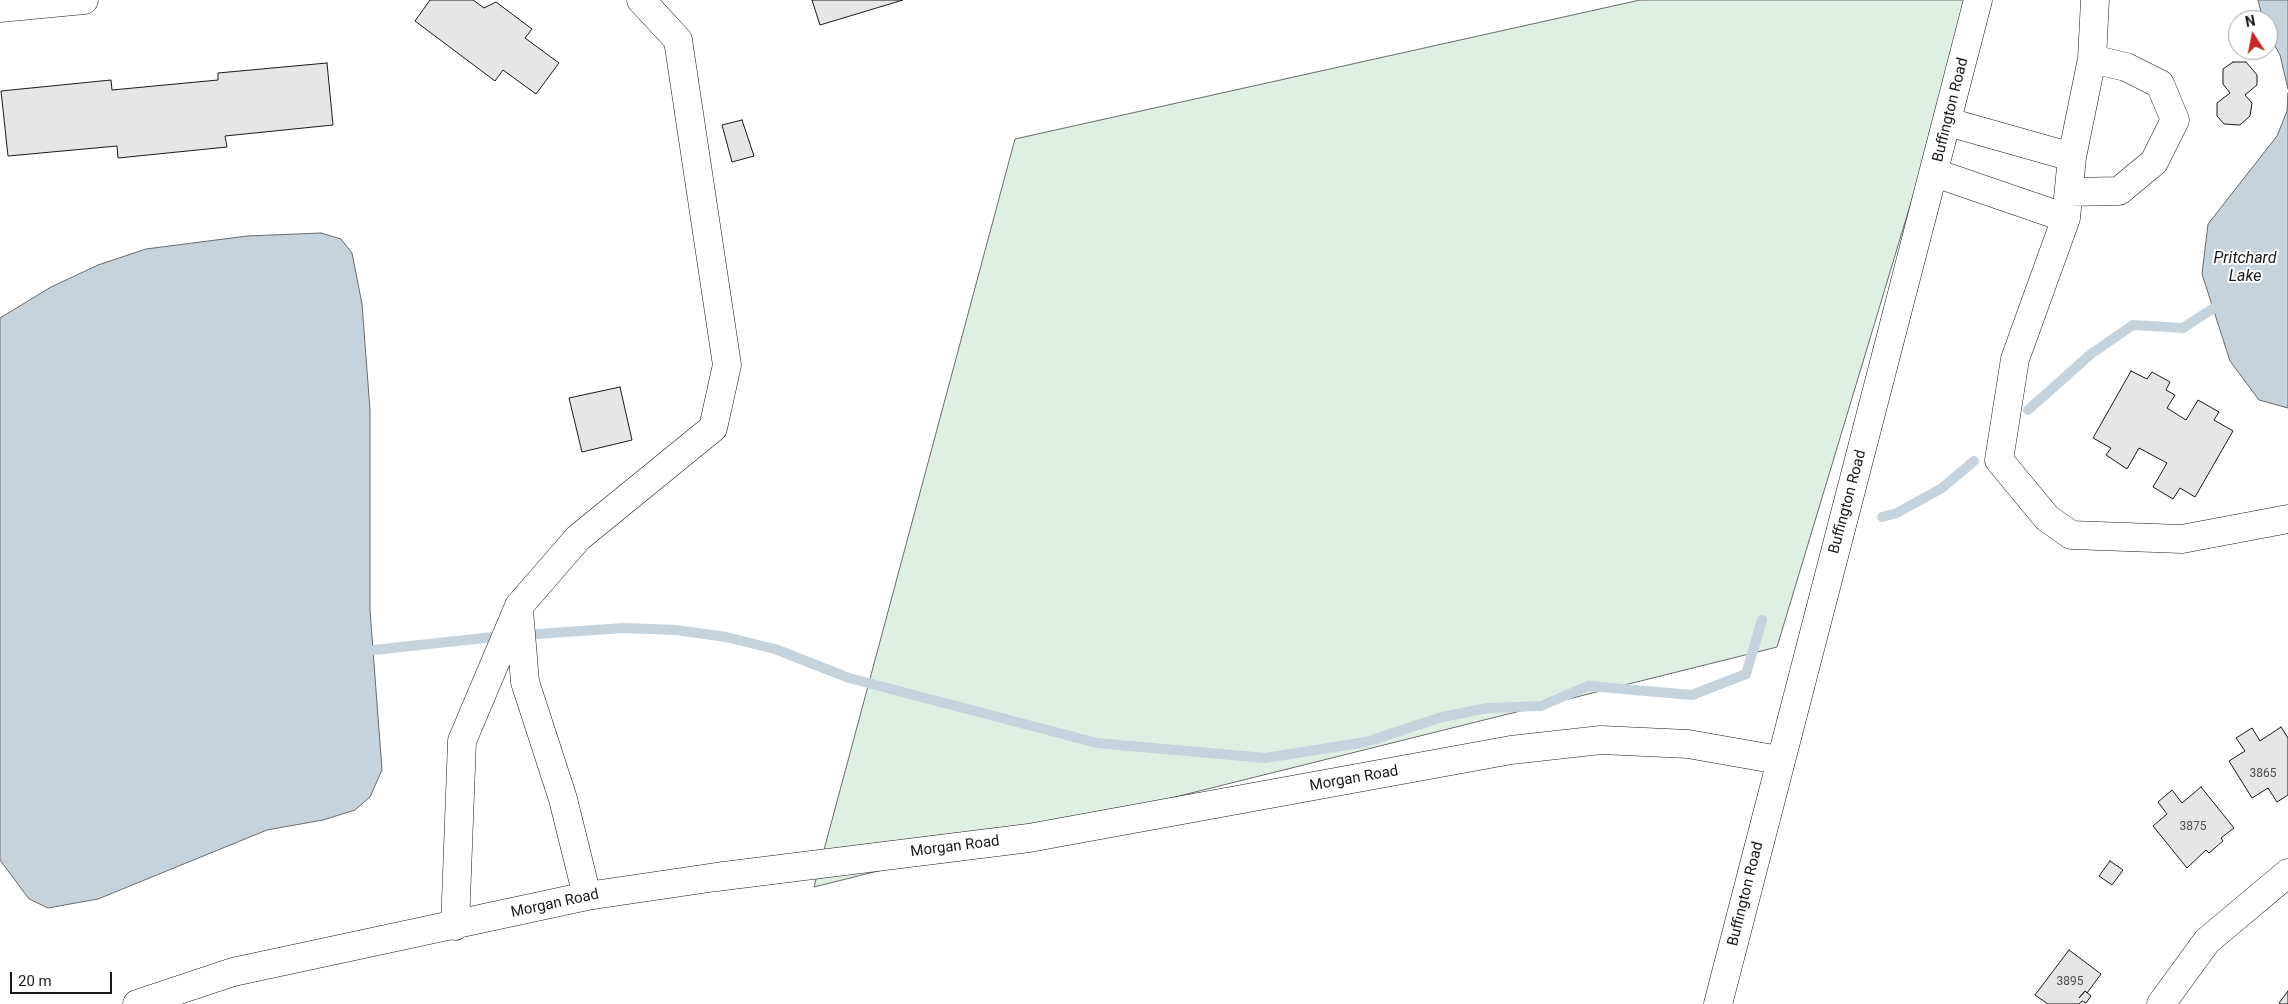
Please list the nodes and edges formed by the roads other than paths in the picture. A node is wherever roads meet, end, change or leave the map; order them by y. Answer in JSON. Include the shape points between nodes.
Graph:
{"nodes":[{"id":1,"x":84,"y":0,"type":"edge"},
{"id":2,"x":641,"y":0,"type":"edge"},
{"id":3,"x":1978,"y":0,"type":"edge"},
{"id":4,"x":2095,"y":0,"type":"edge"},
{"id":5,"x":0,"y":8,"type":"edge"},
{"id":6,"x":2092,"y":59,"type":"junction"},
{"id":7,"x":1948,"y":122,"type":"junction"},
{"id":8,"x":2072,"y":157,"type":"junction"},
{"id":9,"x":1935,"y":173,"type":"junction"},
{"id":10,"x":2067,"y":205,"type":"junction"},
{"id":11,"x":2288,"y":519,"type":"edge"},
{"id":12,"x":519,"y":606,"type":"junction"},
{"id":13,"x":1780,"y":760,"type":"junction"},
{"id":14,"x":2288,"y":873,"type":"edge"},
{"id":15,"x":586,"y":896,"type":"junction"},
{"id":16,"x":455,"y":926,"type":"junction"},
{"id":17,"x":137,"y":1004,"type":"edge"},
{"id":18,"x":1718,"y":1004,"type":"edge"},
{"id":19,"x":2161,"y":1004,"type":"edge"}],
"edges":[{"from":1,"to":5,"type":"street"},
{"from":2,"to":12,"type":"street","via":[[678,40],[727,365],[713,428],[578,538]]},
{"from":3,"to":7,"type":"street","name":"Buffington Road"},
{"from":4,"to":6,"type":"street"},
{"from":6,"to":8,"type":"street"},
{"from":6,"to":10,"type":"street","via":[[2126,67],[2160,84],[2175,120],[2154,162],[2119,191]]},
{"from":7,"to":8,"type":"street"},
{"from":7,"to":9,"type":"street","name":"Buffington Road"},
{"from":8,"to":10,"type":"street"},
{"from":9,"to":10,"type":"street"},
{"from":9,"to":13,"type":"street","name":"Buffington Road"},
{"from":10,"to":11,"type":"street","via":[[2014,359],[1999,460],[2047,518],[2071,535],[2182,539]]},
{"from":12,"to":15,"type":"street","via":[[525,682],[563,799]]},
{"from":12,"to":16,"type":"street","via":[[462,741]]},
{"from":13,"to":15,"type":"street","name":"Morgan Road","via":[[1688,744],[1611,741],[1511,750],[1029,838]]},
{"from":13,"to":18,"type":"street","name":"Buffington Road"},
{"from":14,"to":19,"type":"street","via":[[2207,940]]},
{"from":15,"to":16,"type":"street","name":"Morgan Road"},
{"from":16,"to":17,"type":"street","name":"Morgan Road","via":[[233,972]]}]}
